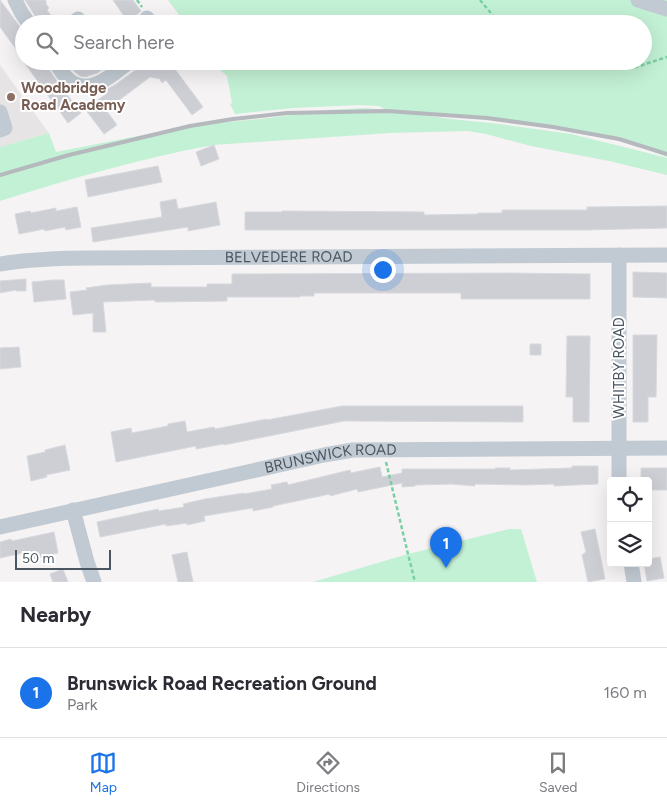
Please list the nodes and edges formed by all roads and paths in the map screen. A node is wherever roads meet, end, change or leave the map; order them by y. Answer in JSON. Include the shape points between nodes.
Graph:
{"nodes":[{"id":1,"x":15,"y":0,"type":"edge"},
{"id":2,"x":480,"y":0,"type":"edge"},
{"id":3,"x":638,"y":0,"type":"edge"},
{"id":4,"x":667,"y":9,"type":"edge"},
{"id":5,"x":23,"y":15,"type":"edge"},
{"id":6,"x":492,"y":15,"type":"edge"},
{"id":7,"x":667,"y":57,"type":"edge"},
{"id":8,"x":652,"y":62,"type":"edge"},
{"id":9,"x":61,"y":70,"type":"edge"},
{"id":10,"x":118,"y":70,"type":"edge"},
{"id":11,"x":0,"y":112,"type":"edge"},
{"id":12,"x":0,"y":130,"type":"edge"},
{"id":13,"x":619,"y":255,"type":"junction"},
{"id":14,"x":667,"y":255,"type":"edge"},
{"id":15,"x":0,"y":264,"type":"edge"},
{"id":16,"x":667,"y":448,"type":"edge"},
{"id":17,"x":619,"y":449,"type":"junction"},
{"id":18,"x":385,"y":458,"type":"dead end"},
{"id":19,"x":619,"y":477,"type":"edge"},
{"id":20,"x":73,"y":510,"type":"junction"},
{"id":21,"x":0,"y":527,"type":"edge"},
{"id":22,"x":632,"y":567,"type":"edge"},
{"id":23,"x":94,"y":582,"type":"edge"},
{"id":24,"x":415,"y":582,"type":"edge"},
{"id":25,"x":634,"y":582,"type":"edge"}],
"edges":[{"from":1,"to":5,"type":"street"},
{"from":2,"to":6,"type":"path"},
{"from":3,"to":4,"type":"street"},
{"from":7,"to":8,"type":"path"},
{"from":9,"to":10,"type":"street","via":[[70,82],[83,86],[101,83]]},
{"from":11,"to":12,"type":"street","via":[[5,128]]},
{"from":13,"to":14,"type":"street","name":"BELVEDERE ROAD"},
{"from":13,"to":15,"type":"street","name":"BELVEDERE ROAD","via":[[93,258]]},
{"from":13,"to":17,"type":"street","name":"WHITBY ROAD"},
{"from":16,"to":17,"type":"street","name":"BRUNSWICK ROAD"},
{"from":17,"to":19,"type":"street","name":"WHITBY ROAD"},
{"from":17,"to":20,"type":"street","name":"BRUNSWICK ROAD","via":[[353,450]]},
{"from":18,"to":24,"type":"path"},
{"from":20,"to":21,"type":"street","name":"BRUNSWICK ROAD"},
{"from":20,"to":23,"type":"street"},
{"from":22,"to":25,"type":"street"}]}
